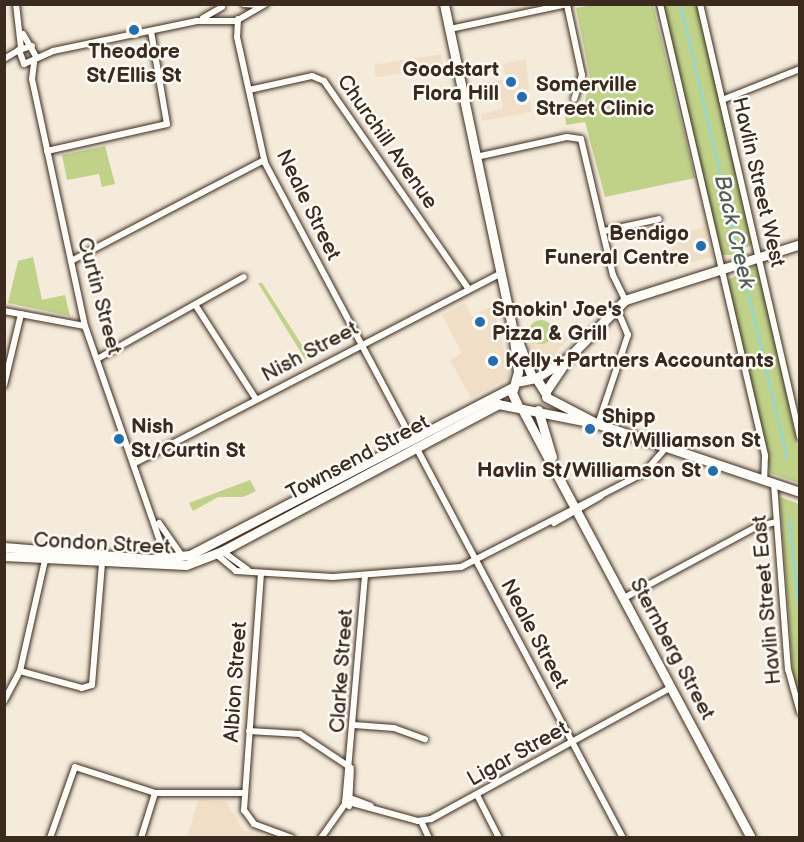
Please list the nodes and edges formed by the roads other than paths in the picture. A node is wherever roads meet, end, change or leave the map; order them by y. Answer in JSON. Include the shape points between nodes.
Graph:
{"nodes":[{"id":1,"x":16,"y":4,"type":"edge"},
{"id":2,"x":242,"y":4,"type":"edge"},
{"id":3,"x":444,"y":4,"type":"edge"},
{"id":4,"x":660,"y":4,"type":"edge"},
{"id":5,"x":700,"y":4,"type":"edge"},
{"id":6,"x":265,"y":5,"type":"edge"},
{"id":7,"x":568,"y":5,"type":"edge"},
{"id":8,"x":223,"y":6,"type":"edge"},
{"id":9,"x":240,"y":17,"type":"junction"},
{"id":10,"x":226,"y":19,"type":"junction"},
{"id":11,"x":197,"y":21,"type":"junction"},
{"id":12,"x":450,"y":29,"type":"junction"},
{"id":13,"x":151,"y":31,"type":"junction"},
{"id":14,"x":23,"y":34,"type":"junction"},
{"id":15,"x":237,"y":38,"type":"junction"},
{"id":16,"x":34,"y":47,"type":"junction"},
{"id":17,"x":20,"y":49,"type":"junction"},
{"id":18,"x":53,"y":51,"type":"junction"},
{"id":19,"x":4,"y":60,"type":"edge"},
{"id":20,"x":36,"y":60,"type":"junction"},
{"id":21,"x":22,"y":62,"type":"junction"},
{"id":22,"x":800,"y":69,"type":"edge"},
{"id":23,"x":32,"y":79,"type":"junction"},
{"id":24,"x":249,"y":90,"type":"junction"},
{"id":25,"x":574,"y":99,"type":"dead end"},
{"id":26,"x":722,"y":100,"type":"junction"},
{"id":27,"x":48,"y":151,"type":"junction"},
{"id":28,"x":476,"y":157,"type":"junction"},
{"id":29,"x":264,"y":160,"type":"junction"},
{"id":30,"x":659,"y":219,"type":"dead end"},
{"id":31,"x":604,"y":231,"type":"junction"},
{"id":32,"x":800,"y":244,"type":"edge"},
{"id":33,"x":754,"y":258,"type":"junction"},
{"id":34,"x":71,"y":261,"type":"junction"},
{"id":35,"x":721,"y":267,"type":"junction"},
{"id":36,"x":501,"y":273,"type":"junction"},
{"id":37,"x":244,"y":277,"type":"dead end"},
{"id":38,"x":467,"y":287,"type":"junction"},
{"id":39,"x":626,"y":300,"type":"junction"},
{"id":40,"x":196,"y":306,"type":"junction"},
{"id":41,"x":615,"y":307,"type":"junction"},
{"id":42,"x":4,"y":311,"type":"edge"},
{"id":43,"x":21,"y":315,"type":"junction"},
{"id":44,"x":85,"y":326,"type":"junction"},
{"id":45,"x":513,"y":331,"type":"junction"},
{"id":46,"x":361,"y":343,"type":"junction"},
{"id":47,"x":568,"y":358,"type":"junction"},
{"id":48,"x":97,"y":359,"type":"junction"},
{"id":49,"x":534,"y":377,"type":"junction"},
{"id":50,"x":515,"y":384,"type":"junction"},
{"id":51,"x":4,"y":385,"type":"edge"},
{"id":52,"x":546,"y":394,"type":"junction"},
{"id":53,"x":256,"y":399,"type":"junction"},
{"id":54,"x":800,"y":401,"type":"edge"},
{"id":55,"x":792,"y":404,"type":"junction"},
{"id":56,"x":520,"y":408,"type":"junction"},
{"id":57,"x":539,"y":410,"type":"junction"},
{"id":58,"x":598,"y":424,"type":"junction"},
{"id":59,"x":799,"y":434,"type":"edge"},
{"id":60,"x":414,"y":443,"type":"junction"},
{"id":61,"x":667,"y":447,"type":"junction"},
{"id":62,"x":135,"y":463,"type":"junction"},
{"id":63,"x":561,"y":479,"type":"junction"},
{"id":64,"x":769,"y":482,"type":"junction"},
{"id":65,"x":793,"y":490,"type":"edge"},
{"id":66,"x":578,"y":509,"type":"junction"},
{"id":67,"x":154,"y":515,"type":"junction"},
{"id":68,"x":776,"y":522,"type":"junction"},
{"id":69,"x":4,"y":547,"type":"edge"},
{"id":70,"x":218,"y":550,"type":"junction"},
{"id":71,"x":46,"y":555,"type":"junction"},
{"id":72,"x":4,"y":556,"type":"edge"},
{"id":73,"x":184,"y":557,"type":"junction"},
{"id":74,"x":166,"y":559,"type":"junction"},
{"id":75,"x":477,"y":561,"type":"junction"},
{"id":76,"x":102,"y":564,"type":"junction"},
{"id":77,"x":261,"y":573,"type":"junction"},
{"id":78,"x":365,"y":577,"type":"junction"},
{"id":79,"x":624,"y":598,"type":"junction"},
{"id":80,"x":20,"y":671,"type":"junction"},
{"id":81,"x":672,"y":687,"type":"junction"},
{"id":82,"x":4,"y":701,"type":"edge"},
{"id":83,"x":800,"y":712,"type":"edge"},
{"id":84,"x":354,"y":725,"type":"junction"},
{"id":85,"x":249,"y":731,"type":"junction"},
{"id":86,"x":425,"y":739,"type":"dead end"},
{"id":87,"x":573,"y":744,"type":"junction"},
{"id":88,"x":351,"y":768,"type":"junction"},
{"id":89,"x":155,"y":793,"type":"junction"},
{"id":90,"x":245,"y":793,"type":"junction"},
{"id":91,"x":477,"y":795,"type":"junction"},
{"id":92,"x":348,"y":800,"type":"junction"},
{"id":93,"x":422,"y":821,"type":"junction"},
{"id":94,"x":50,"y":837,"type":"edge"},
{"id":95,"x":141,"y":837,"type":"edge"},
{"id":96,"x":292,"y":837,"type":"edge"},
{"id":97,"x":323,"y":837,"type":"edge"},
{"id":98,"x":429,"y":837,"type":"edge"},
{"id":99,"x":499,"y":837,"type":"edge"},
{"id":100,"x":623,"y":837,"type":"edge"},
{"id":101,"x":751,"y":837,"type":"edge"}],
"edges":[{"from":1,"to":14,"type":"street"},
{"from":2,"to":6,"type":"street"},
{"from":2,"to":9,"type":"street","name":"Neale Street"},
{"from":3,"to":12,"type":"main road"},
{"from":4,"to":35,"type":"street","name":"Havlin Street East"},
{"from":5,"to":26,"type":"street","name":"Havlin Street West"},
{"from":6,"to":9,"type":"street"},
{"from":7,"to":12,"type":"street"},
{"from":7,"to":25,"type":"street","via":[[582,75]]},
{"from":8,"to":10,"type":"street","name":"Neale Street"},
{"from":8,"to":11,"type":"street"},
{"from":9,"to":10,"type":"street"},
{"from":9,"to":15,"type":"street","name":"Neale Street"},
{"from":10,"to":11,"type":"street"},
{"from":10,"to":15,"type":"street","name":"Neale Street"},
{"from":11,"to":13,"type":"street"},
{"from":12,"to":28,"type":"main road"},
{"from":13,"to":18,"type":"street"},
{"from":13,"to":27,"type":"street","via":[[168,124]]},
{"from":14,"to":16,"type":"street"},
{"from":14,"to":17,"type":"street"},
{"from":15,"to":24,"type":"street","name":"Neale Street"},
{"from":16,"to":17,"type":"street"},
{"from":16,"to":18,"type":"street"},
{"from":16,"to":20,"type":"street","name":"Curtin Street"},
{"from":17,"to":19,"type":"street"},
{"from":17,"to":21,"type":"street","name":"Curtin Street"},
{"from":18,"to":20,"type":"street"},
{"from":19,"to":21,"type":"street"},
{"from":20,"to":21,"type":"street"},
{"from":20,"to":23,"type":"street","name":"Curtin Street"},
{"from":21,"to":23,"type":"street","name":"Curtin Street"},
{"from":22,"to":26,"type":"street"},
{"from":23,"to":27,"type":"street","name":"Curtin Street"},
{"from":24,"to":29,"type":"street","name":"Neale Street"},
{"from":24,"to":38,"type":"street","name":"Churchill Avenue","via":[[312,76],[324,81]]},
{"from":26,"to":33,"type":"street","name":"Havlin Street West"},
{"from":27,"to":34,"type":"street","name":"Curtin Street"},
{"from":28,"to":31,"type":"street","via":[[579,138]]},
{"from":28,"to":36,"type":"main road"},
{"from":29,"to":34,"type":"street"},
{"from":29,"to":46,"type":"street","name":"Neale Street"},
{"from":30,"to":31,"type":"street"},
{"from":31,"to":39,"type":"street"},
{"from":32,"to":33,"type":"main road"},
{"from":33,"to":35,"type":"main road"},
{"from":33,"to":55,"type":"street","name":"Havlin Street West"},
{"from":34,"to":44,"type":"street","name":"Curtin Street"},
{"from":35,"to":39,"type":"main road"},
{"from":35,"to":64,"type":"street","name":"Havlin Street East"},
{"from":36,"to":38,"type":"street","name":"Nish Street"},
{"from":36,"to":45,"type":"main road"},
{"from":37,"to":40,"type":"street"},
{"from":38,"to":46,"type":"street","name":"Nish Street"},
{"from":39,"to":41,"type":"main road"},
{"from":40,"to":48,"type":"street"},
{"from":40,"to":53,"type":"street"},
{"from":41,"to":47,"type":"main road"},
{"from":41,"to":58,"type":"street","via":[[628,335]]},
{"from":42,"to":43,"type":"street"},
{"from":43,"to":44,"type":"street"},
{"from":43,"to":51,"type":"street"},
{"from":44,"to":48,"type":"street","name":"Curtin Street"},
{"from":45,"to":49,"type":"main road"},
{"from":45,"to":50,"type":"main road","name":"Sternberg Street"},
{"from":46,"to":53,"type":"street","name":"Nish Street"},
{"from":46,"to":60,"type":"street","name":"Neale Street"},
{"from":47,"to":49,"type":"main road","name":"Townsend Street"},
{"from":47,"to":52,"type":"main road"},
{"from":48,"to":62,"type":"street","name":"Curtin Street"},
{"from":49,"to":50,"type":"main road","name":"Townsend Street"},
{"from":49,"to":52,"type":"main road"},
{"from":50,"to":56,"type":"main road","name":"Sternberg Street"},
{"from":50,"to":60,"type":"main road","name":"Townsend Street"},
{"from":52,"to":57,"type":"main road"},
{"from":52,"to":58,"type":"main road"},
{"from":53,"to":62,"type":"street","name":"Nish Street"},
{"from":54,"to":55,"type":"street"},
{"from":55,"to":59,"type":"street","name":"Havlin Street West"},
{"from":56,"to":57,"type":"main road","name":"Townsend Street"},
{"from":56,"to":60,"type":"main road","name":"Townsend Street","via":[[498,404]]},
{"from":56,"to":63,"type":"main road","name":"Sternberg Street"},
{"from":57,"to":58,"type":"main road","name":"Townsend Street"},
{"from":57,"to":63,"type":"main road","name":"Sternberg Street","via":[[540,430]]},
{"from":58,"to":61,"type":"main road"},
{"from":60,"to":70,"type":"main road","name":"Townsend Street"},
{"from":60,"to":75,"type":"street","name":"Neale Street"},
{"from":61,"to":64,"type":"main road"},
{"from":61,"to":66,"type":"street","via":[[651,468]]},
{"from":62,"to":67,"type":"street","name":"Curtin Street"},
{"from":63,"to":66,"type":"main road","name":"Sternberg Street"},
{"from":64,"to":65,"type":"main road"},
{"from":64,"to":68,"type":"street","name":"Havlin Street East"},
{"from":66,"to":75,"type":"street"},
{"from":66,"to":79,"type":"main road","name":"Sternberg Street"},
{"from":67,"to":73,"type":"street","name":"Curtin Street","via":[[172,547]]},
{"from":67,"to":74,"type":"street","name":"Curtin Street"},
{"from":68,"to":79,"type":"street","via":[[756,527]]},
{"from":68,"to":83,"type":"street","name":"Havlin Street East","via":[[788,669]]},
{"from":69,"to":71,"type":"main road","name":"Condon Street"},
{"from":70,"to":73,"type":"main road","name":"Condon Street"},
{"from":70,"to":74,"type":"main road","via":[[177,562]]},
{"from":70,"to":76,"type":"main road","name":"Condon Street","via":[[171,567]]},
{"from":70,"to":77,"type":"street","via":[[231,570]]},
{"from":71,"to":72,"type":"main road","name":"Condon Street"},
{"from":71,"to":74,"type":"main road","name":"Condon Street"},
{"from":71,"to":76,"type":"main road","name":"Condon Street"},
{"from":71,"to":80,"type":"street"},
{"from":73,"to":74,"type":"main road","name":"Condon Street"},
{"from":75,"to":78,"type":"street"},
{"from":75,"to":87,"type":"street","name":"Neale Street"},
{"from":76,"to":80,"type":"street","via":[[93,688]]},
{"from":77,"to":78,"type":"street"},
{"from":77,"to":85,"type":"street","name":"Albion Street"},
{"from":78,"to":84,"type":"street","name":"Clarke Street"},
{"from":79,"to":81,"type":"main road","name":"Sternberg Street"},
{"from":80,"to":82,"type":"street"},
{"from":81,"to":87,"type":"street","name":"Ligar Street"},
{"from":81,"to":101,"type":"main road","name":"Sternberg Street"},
{"from":84,"to":86,"type":"street","via":[[394,728]]},
{"from":84,"to":88,"type":"street","name":"Clarke Street"},
{"from":85,"to":88,"type":"street","via":[[300,734]]},
{"from":85,"to":90,"type":"street","name":"Albion Street"},
{"from":87,"to":91,"type":"street","name":"Ligar Street"},
{"from":87,"to":100,"type":"street","name":"Neale Street"},
{"from":88,"to":92,"type":"street","name":"Clarke Street"},
{"from":89,"to":90,"type":"street"},
{"from":89,"to":94,"type":"street","via":[[72,765]]},
{"from":89,"to":95,"type":"street"},
{"from":90,"to":96,"type":"street","name":"Albion Street","via":[[251,822]]},
{"from":91,"to":93,"type":"street","name":"Ligar Street"},
{"from":91,"to":99,"type":"street"},
{"from":92,"to":93,"type":"street"},
{"from":92,"to":97,"type":"street"},
{"from":93,"to":98,"type":"street"}]}
